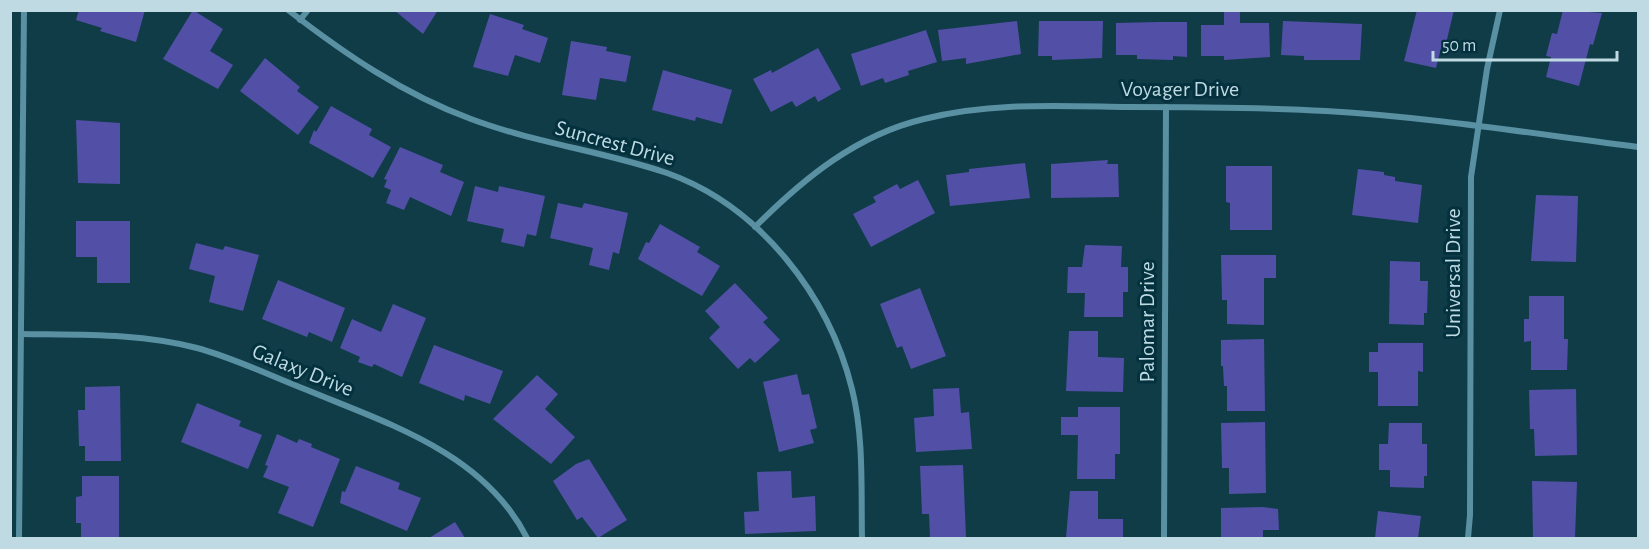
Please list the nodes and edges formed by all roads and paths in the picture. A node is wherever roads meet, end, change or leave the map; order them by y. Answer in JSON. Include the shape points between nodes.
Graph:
{"nodes":[{"id":1,"x":24,"y":10,"type":"edge"},
{"id":2,"x":288,"y":10,"type":"edge"},
{"id":3,"x":308,"y":10,"type":"edge"},
{"id":4,"x":1500,"y":10,"type":"edge"},
{"id":5,"x":300,"y":20,"type":"junction"},
{"id":6,"x":1167,"y":107,"type":"junction"},
{"id":7,"x":1477,"y":128,"type":"junction"},
{"id":8,"x":1638,"y":147,"type":"edge"},
{"id":9,"x":755,"y":227,"type":"junction"},
{"id":10,"x":21,"y":334,"type":"junction"},
{"id":11,"x":19,"y":538,"type":"edge"},
{"id":12,"x":527,"y":538,"type":"edge"},
{"id":13,"x":862,"y":538,"type":"edge"},
{"id":14,"x":1164,"y":538,"type":"edge"},
{"id":15,"x":1468,"y":538,"type":"edge"}],
"edges":[{"from":1,"to":10,"type":"street"},
{"from":2,"to":5,"type":"street","name":"Suncrest Drive"},
{"from":3,"to":5,"type":"street"},
{"from":4,"to":7,"type":"street","name":"Universal Drive"},
{"from":5,"to":9,"type":"street","name":"Suncrest Drive","via":[[396,86],[435,105],[526,137],[625,159],[670,174],[715,196]]},
{"from":6,"to":7,"type":"street","name":"Voyager Drive","via":[[1328,111]]},
{"from":6,"to":9,"type":"street","name":"Voyager Drive","via":[[1011,106],[922,119],[874,137],[830,160],[790,191]]},
{"from":6,"to":14,"type":"street","name":"Palomar Drive"},
{"from":7,"to":8,"type":"street","name":"Voyager Drive"},
{"from":7,"to":15,"type":"street","name":"Universal Drive","via":[[1471,177]]},
{"from":9,"to":13,"type":"street","name":"Suncrest Drive","via":[[803,281],[842,357],[859,439]]},
{"from":10,"to":11,"type":"street"},
{"from":10,"to":12,"type":"street","name":"Galaxy Drive","via":[[115,335],[157,340],[197,348],[249,367],[395,426],[453,456],[501,500]]}]}
